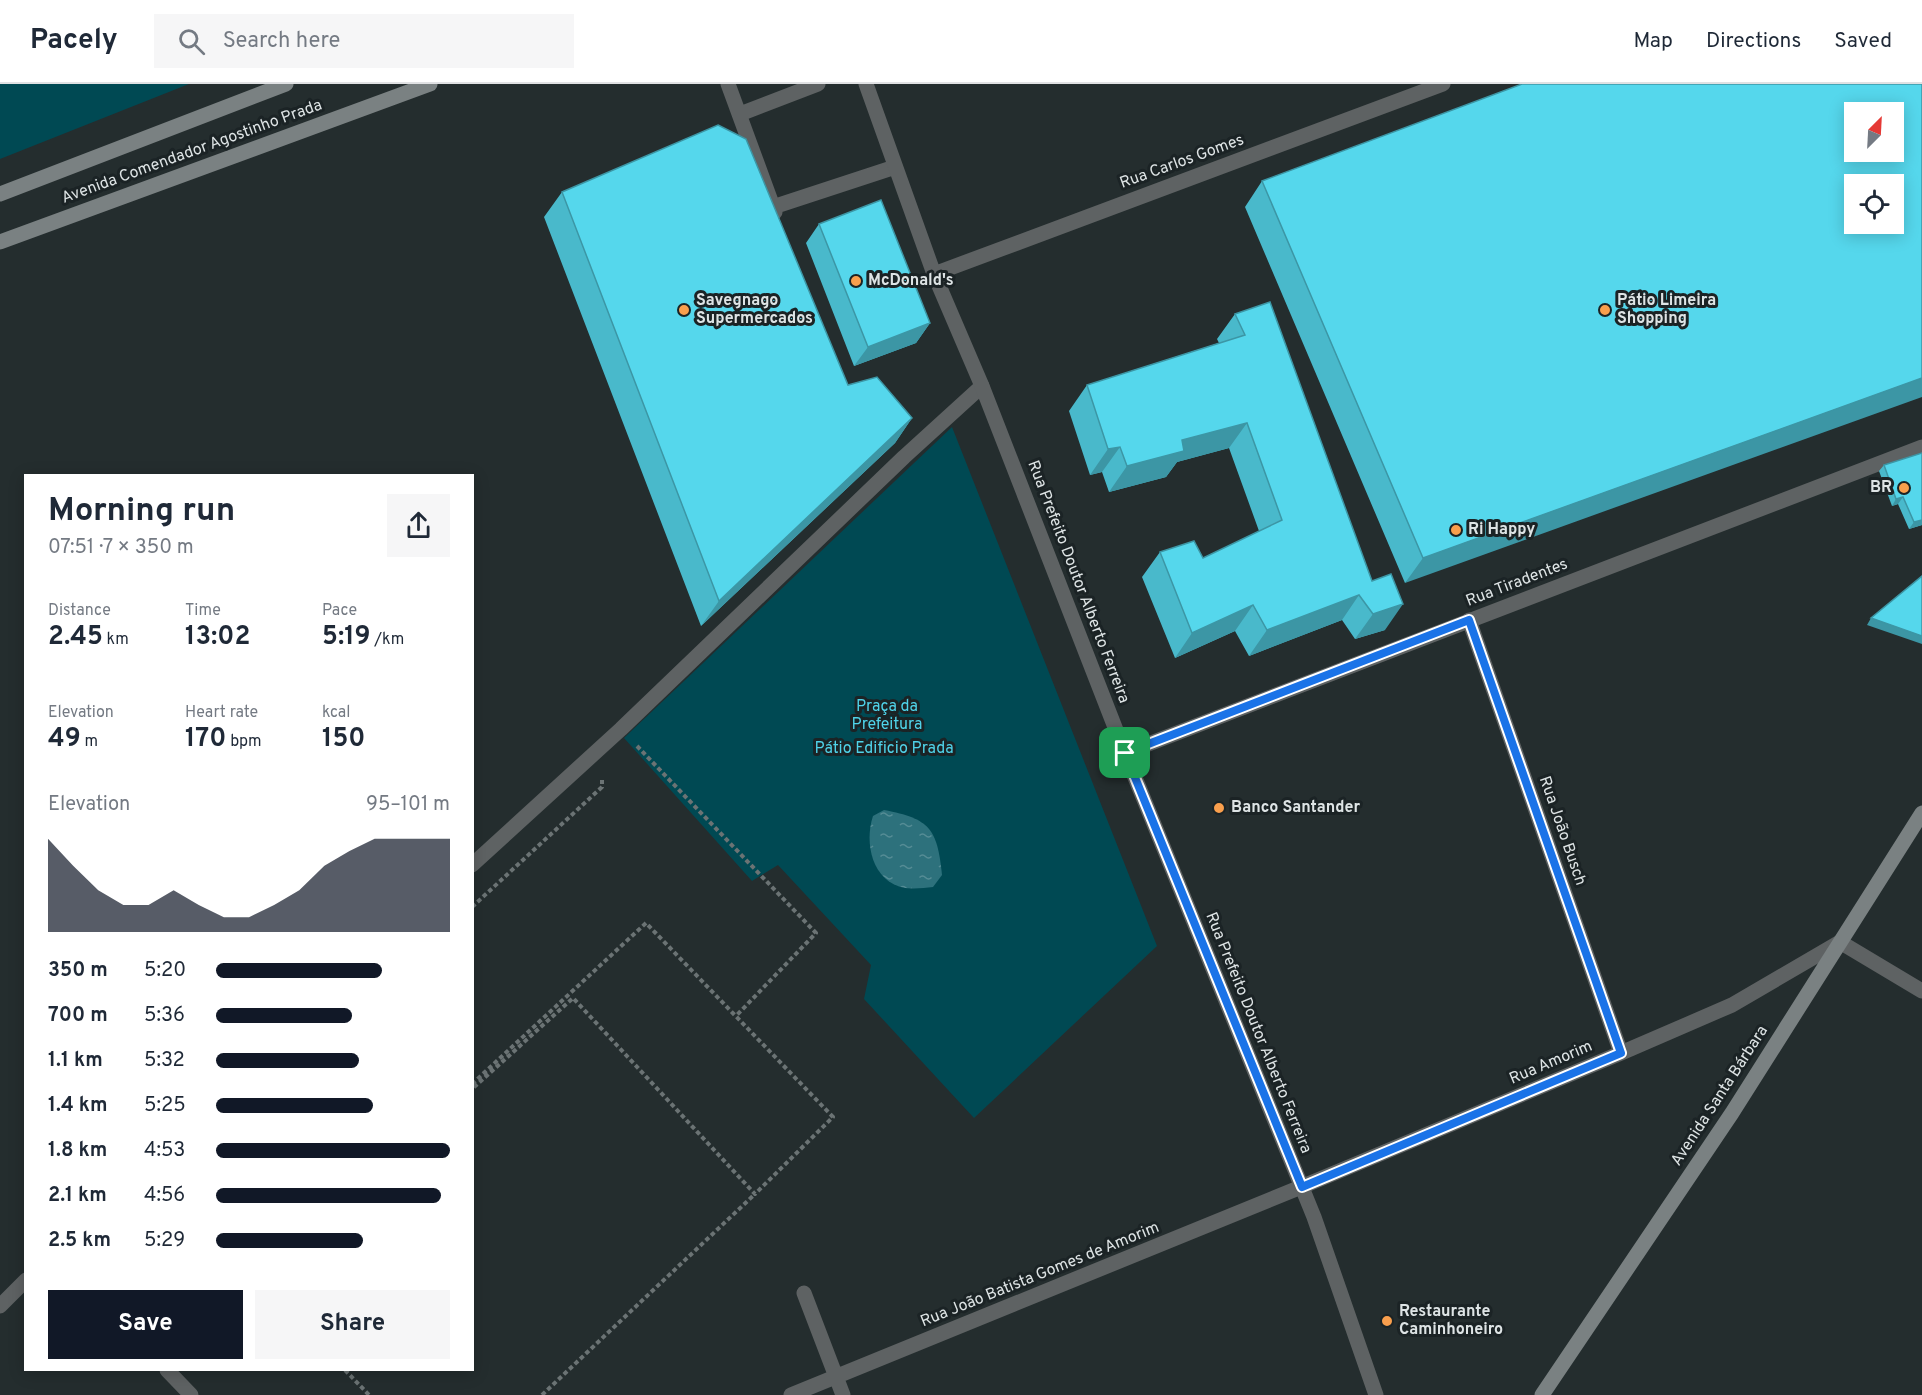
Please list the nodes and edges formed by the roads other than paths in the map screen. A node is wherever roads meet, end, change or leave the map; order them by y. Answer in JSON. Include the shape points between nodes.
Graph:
{"nodes":[{"id":1,"x":286,"y":84,"type":"edge"},
{"id":2,"x":430,"y":84,"type":"edge"},
{"id":3,"x":728,"y":84,"type":"edge"},
{"id":4,"x":818,"y":84,"type":"edge"},
{"id":5,"x":866,"y":84,"type":"edge"},
{"id":6,"x":1443,"y":84,"type":"edge"},
{"id":7,"x":740,"y":114,"type":"junction"},
{"id":8,"x":895,"y":168,"type":"junction"},
{"id":9,"x":0,"y":194,"type":"edge"},
{"id":10,"x":774,"y":207,"type":"junction"},
{"id":11,"x":782,"y":229,"type":"edge"},
{"id":12,"x":0,"y":242,"type":"edge"},
{"id":13,"x":934,"y":274,"type":"junction"},
{"id":14,"x":982,"y":386,"type":"junction"},
{"id":15,"x":1922,"y":447,"type":"edge"},
{"id":16,"x":1469,"y":620,"type":"junction"},
{"id":17,"x":1125,"y":753,"type":"junction"},
{"id":18,"x":1922,"y":813,"type":"edge"},
{"id":19,"x":474,"y":863,"type":"edge"},
{"id":20,"x":1840,"y":942,"type":"junction"},
{"id":21,"x":1922,"y":991,"type":"edge"},
{"id":22,"x":1621,"y":1053,"type":"junction"},
{"id":23,"x":1302,"y":1187,"type":"junction"},
{"id":24,"x":24,"y":1282,"type":"edge"},
{"id":25,"x":804,"y":1293,"type":"dead end"},
{"id":26,"x":0,"y":1306,"type":"edge"},
{"id":27,"x":168,"y":1371,"type":"edge"},
{"id":28,"x":837,"y":1378,"type":"junction"},
{"id":29,"x":191,"y":1395,"type":"edge"},
{"id":30,"x":791,"y":1395,"type":"edge"},
{"id":31,"x":843,"y":1395,"type":"edge"},
{"id":32,"x":1376,"y":1395,"type":"edge"},
{"id":33,"x":1542,"y":1395,"type":"edge"}],
"edges":[{"from":1,"to":9,"type":"main road","name":"Avenida Comendador Agostinho Prada"},
{"from":2,"to":12,"type":"main road","name":"Avenida Comendador Agostinho Prada"},
{"from":3,"to":7,"type":"street"},
{"from":4,"to":7,"type":"street"},
{"from":5,"to":8,"type":"street","name":"Rua Prefeito Doutor Alberto Ferreira"},
{"from":6,"to":13,"type":"street","name":"Rua Carlos Gomes"},
{"from":7,"to":10,"type":"street"},
{"from":8,"to":10,"type":"street"},
{"from":8,"to":13,"type":"street","name":"Rua Prefeito Doutor Alberto Ferreira"},
{"from":10,"to":11,"type":"street"},
{"from":13,"to":14,"type":"street","name":"Rua Prefeito Doutor Alberto Ferreira"},
{"from":14,"to":17,"type":"street","name":"Rua Prefeito Doutor Alberto Ferreira"},
{"from":14,"to":19,"type":"street"},
{"from":15,"to":16,"type":"street","name":"Rua Tiradentes"},
{"from":16,"to":17,"type":"street","name":"Rua Tiradentes"},
{"from":16,"to":22,"type":"street","name":"Rua João Busch"},
{"from":17,"to":23,"type":"street","name":"Rua Prefeito Doutor Alberto Ferreira"},
{"from":18,"to":20,"type":"main road","name":"Avenida Santa Bárbara"},
{"from":20,"to":21,"type":"street"},
{"from":20,"to":22,"type":"street","name":"Rua Amorim","via":[[1732,1005]]},
{"from":20,"to":33,"type":"main road","name":"Avenida Santa Bárbara","via":[[1732,1113]]},
{"from":22,"to":23,"type":"street","name":"Rua Amorim"},
{"from":23,"to":28,"type":"street","name":"Rua João Batista Gomes de Amorim"},
{"from":23,"to":32,"type":"street","name":"Rua Prefeito Doutor Alberto Ferreira"},
{"from":24,"to":26,"type":"street"},
{"from":25,"to":28,"type":"street"},
{"from":27,"to":29,"type":"street"},
{"from":28,"to":30,"type":"street","name":"Rua João Batista Gomes de Amorim"},
{"from":28,"to":31,"type":"street"}]}
